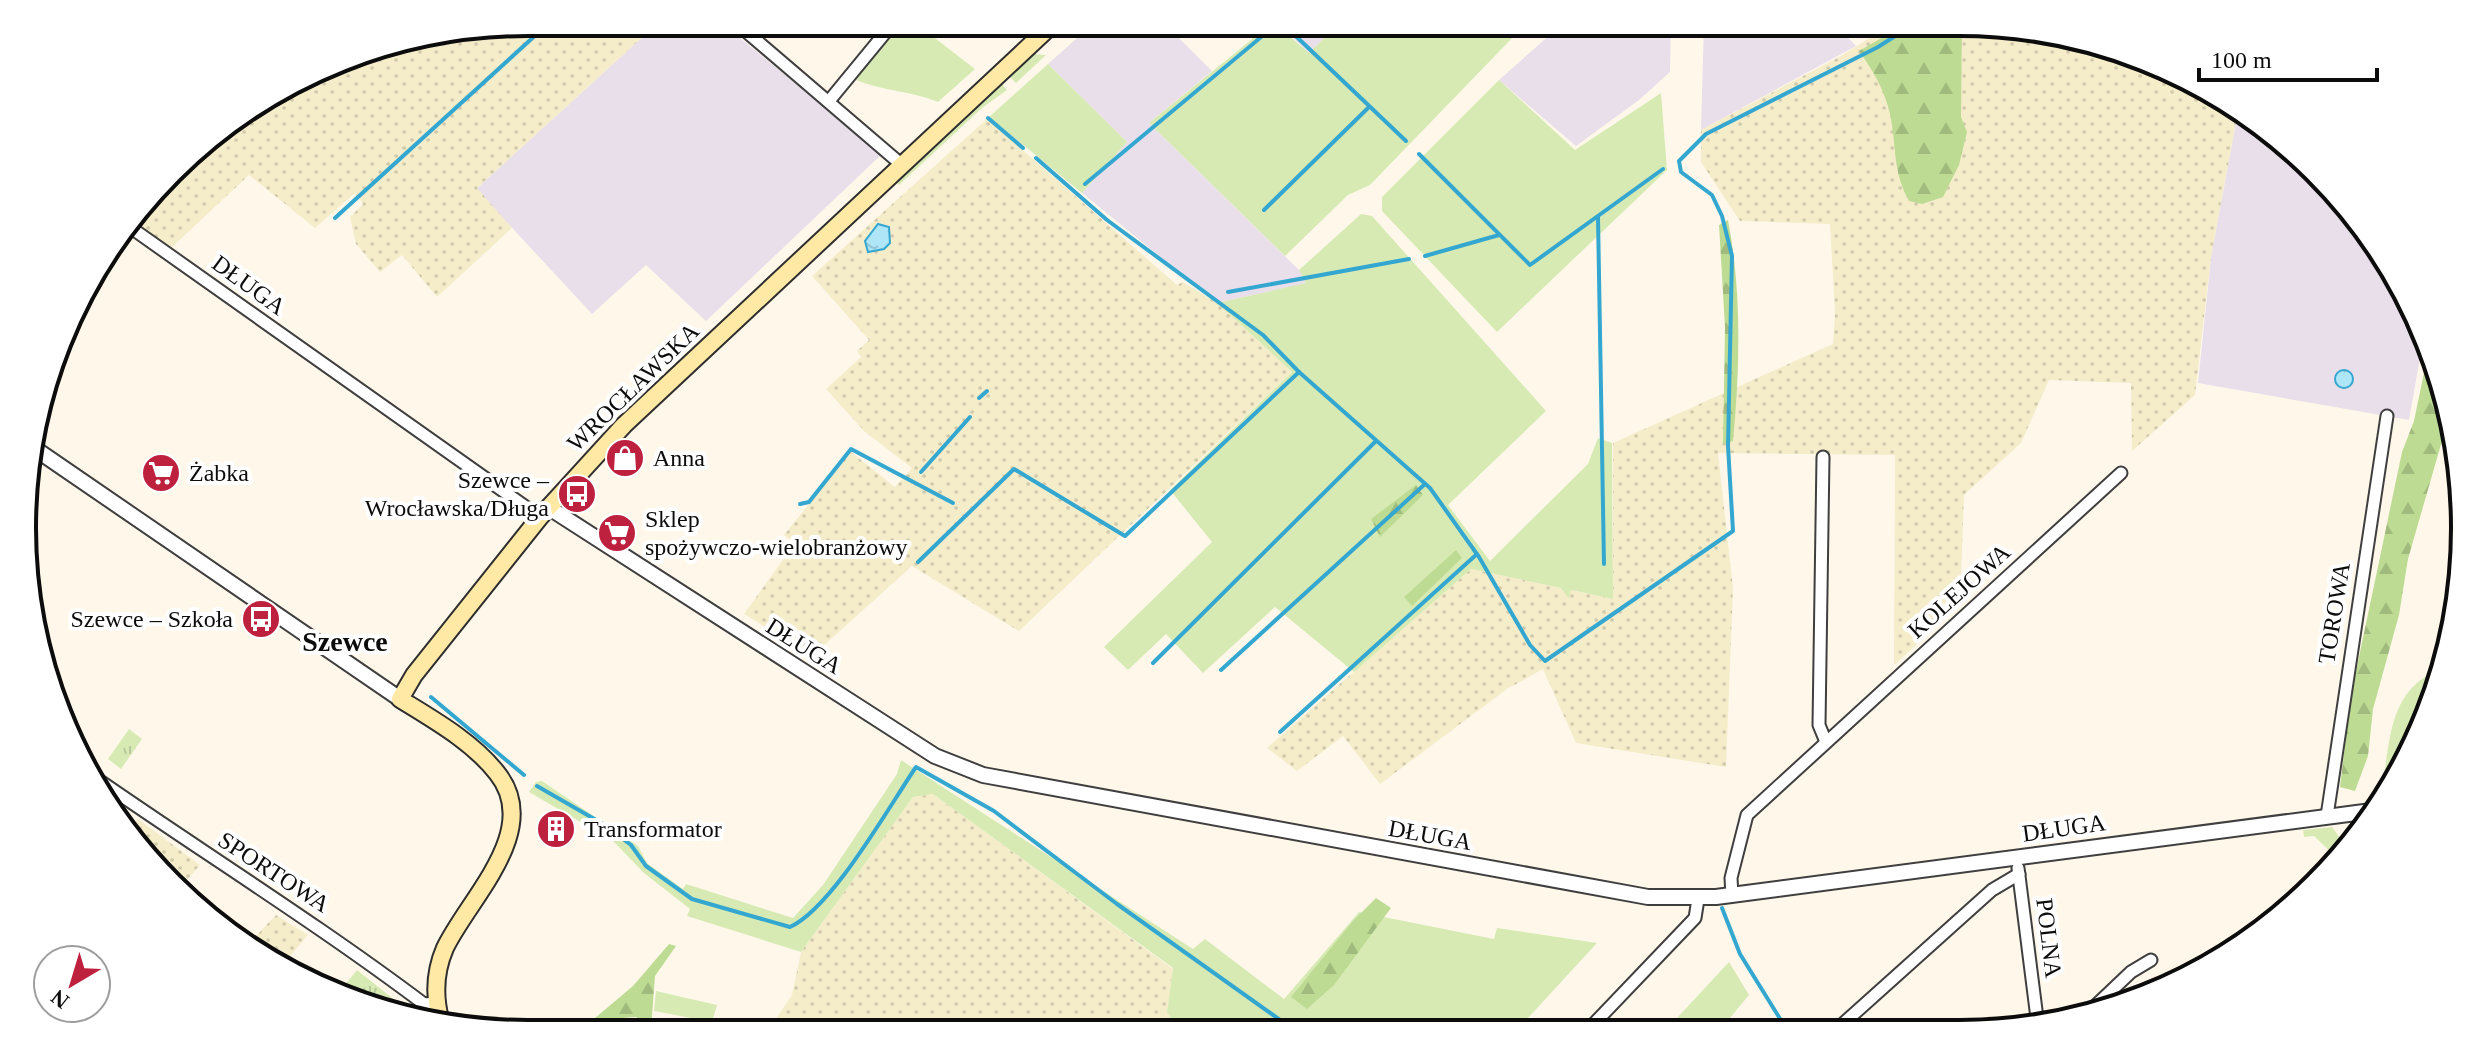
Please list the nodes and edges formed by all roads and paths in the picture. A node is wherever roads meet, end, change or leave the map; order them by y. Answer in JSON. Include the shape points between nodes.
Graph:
{"nodes":[{"id":1,"x":752,"y":36,"type":"edge"},
{"id":2,"x":882,"y":36,"type":"edge"},
{"id":3,"x":1040,"y":36,"type":"edge"},
{"id":4,"x":829,"y":101,"type":"junction"},
{"id":5,"x":902,"y":165,"type":"junction"},
{"id":6,"x":136,"y":231,"type":"edge"},
{"id":7,"x":2387,"y":416,"type":"dead end"},
{"id":8,"x":42,"y":453,"type":"edge"},
{"id":9,"x":1823,"y":457,"type":"dead end"},
{"id":10,"x":2121,"y":473,"type":"dead end"},
{"id":11,"x":544,"y":512,"type":"junction"},
{"id":12,"x":400,"y":699,"type":"junction"},
{"id":13,"x":1826,"y":742,"type":"junction"},
{"id":14,"x":111,"y":789,"type":"edge"},
{"id":15,"x":2360,"y":812,"type":"edge"},
{"id":16,"x":2327,"y":816,"type":"junction"},
{"id":17,"x":2017,"y":856,"type":"junction"},
{"id":18,"x":2019,"y":874,"type":"junction"},
{"id":19,"x":1732,"y":895,"type":"junction"},
{"id":20,"x":1698,"y":899,"type":"junction"},
{"id":21,"x":2151,"y":960,"type":"dead end"},
{"id":22,"x":2104,"y":998,"type":"edge"},
{"id":23,"x":433,"y":1009,"type":"edge"},
{"id":24,"x":2036,"y":1014,"type":"edge"},
{"id":25,"x":1598,"y":1020,"type":"edge"},
{"id":26,"x":1847,"y":1020,"type":"edge"}],
"edges":[{"from":1,"to":4,"type":"street"},
{"from":2,"to":4,"type":"street"},
{"from":3,"to":5,"type":"main road","name":"WROCŁAWSKA"},
{"from":4,"to":5,"type":"street"},
{"from":5,"to":11,"type":"main road","name":"WROCŁAWSKA","via":[[631,418]]},
{"from":6,"to":11,"type":"street","name":"DŁUGA"},
{"from":7,"to":16,"type":"street","name":"TOROWA"},
{"from":8,"to":12,"type":"street"},
{"from":9,"to":13,"type":"street","via":[[1819,725]]},
{"from":10,"to":13,"type":"street","name":"KOLEJOWA"},
{"from":11,"to":12,"type":"main road","name":"WROCŁAWSKA","via":[[430,652]]},
{"from":11,"to":20,"type":"street","name":"DŁUGA","via":[[935,756],[983,775],[1648,897]]},
{"from":12,"to":23,"type":"main road","via":[[481,755],[502,780],[511,803],[509,838],[445,948]]},
{"from":13,"to":19,"type":"street","name":"KOLEJOWA","via":[[1747,815],[1731,878]]},
{"from":14,"to":23,"type":"street","name":"SPORTOWA","via":[[370,961]]},
{"from":15,"to":16,"type":"street","name":"DŁUGA"},
{"from":16,"to":17,"type":"street","name":"DŁUGA"},
{"from":17,"to":18,"type":"street","name":"POLNA"},
{"from":17,"to":19,"type":"street","name":"DŁUGA"},
{"from":18,"to":24,"type":"street","name":"POLNA"},
{"from":18,"to":26,"type":"street","via":[[1992,890]]},
{"from":19,"to":20,"type":"street","name":"DŁUGA"},
{"from":20,"to":25,"type":"street","via":[[1695,918]]},
{"from":21,"to":22,"type":"street"}]}
